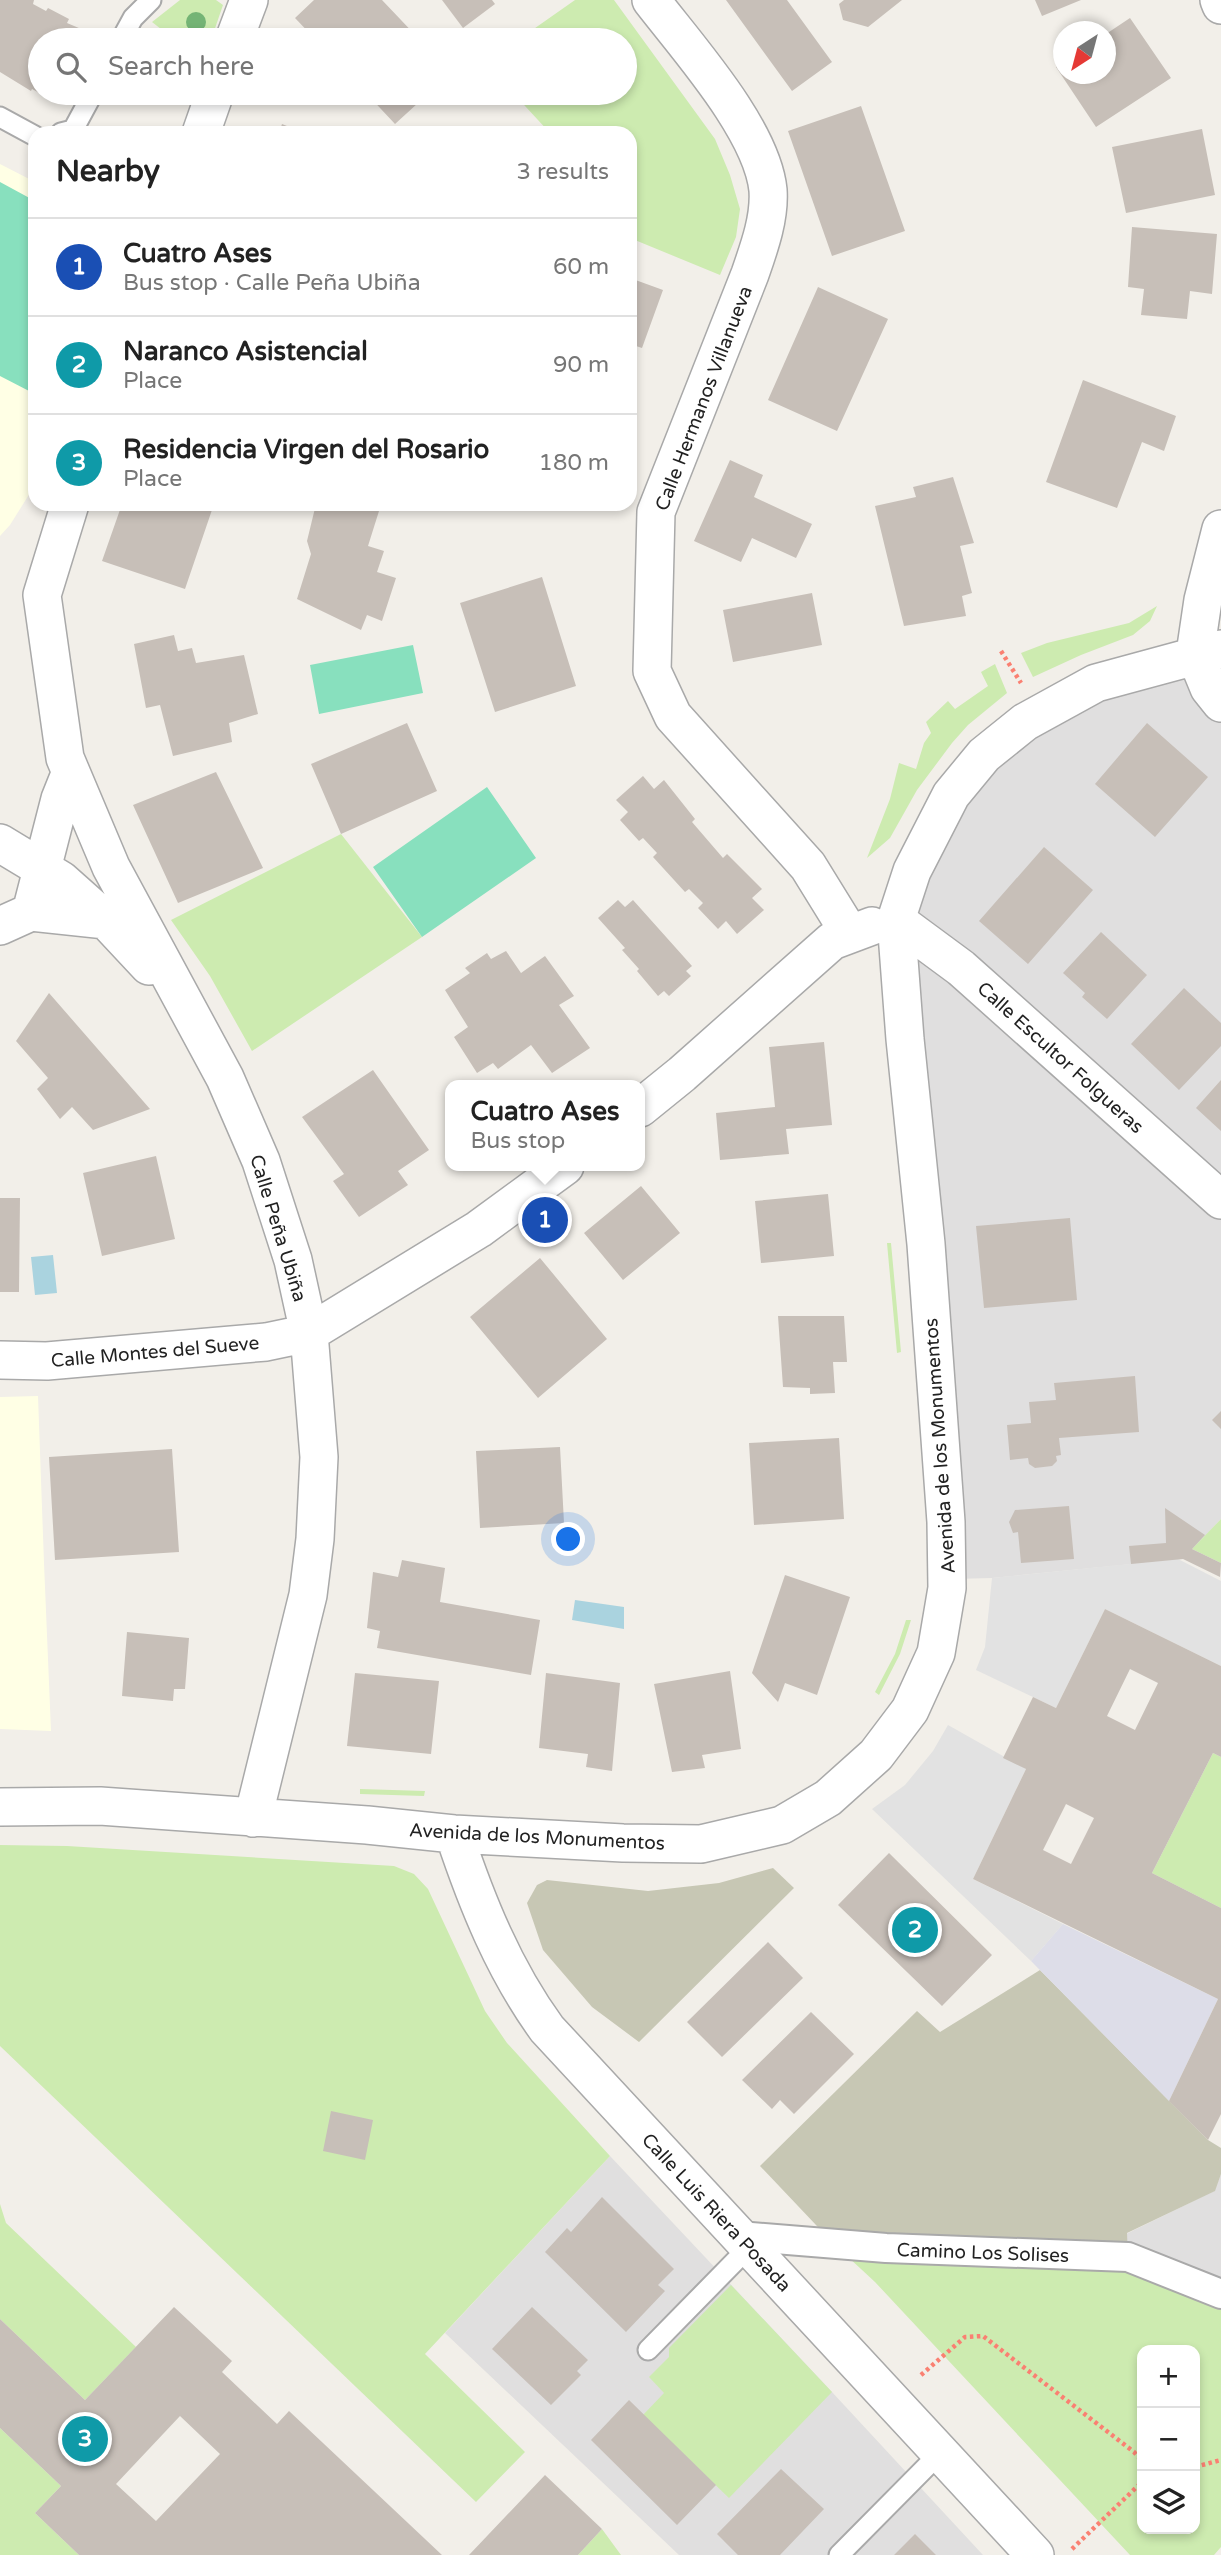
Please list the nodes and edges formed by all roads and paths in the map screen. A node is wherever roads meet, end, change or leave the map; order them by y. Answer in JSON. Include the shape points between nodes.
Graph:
{"nodes":[{"id":1,"x":152,"y":0,"type":"edge"},
{"id":2,"x":249,"y":0,"type":"edge"},
{"id":3,"x":651,"y":0,"type":"edge"},
{"id":4,"x":1219,"y":0,"type":"edge"},
{"id":5,"x":1221,"y":5,"type":"edge"},
{"id":6,"x":128,"y":28,"type":"edge"},
{"id":7,"x":238,"y":28,"type":"edge"},
{"id":8,"x":87,"y":105,"type":"edge"},
{"id":9,"x":211,"y":105,"type":"edge"},
{"id":10,"x":0,"y":117,"type":"edge"},
{"id":11,"x":76,"y":126,"type":"edge"},
{"id":12,"x":203,"y":126,"type":"edge"},
{"id":13,"x":28,"y":132,"type":"edge"},
{"id":14,"x":68,"y":511,"type":"edge"},
{"id":15,"x":1221,"y":529,"type":"edge"},
{"id":16,"x":1001,"y":651,"type":"dead end"},
{"id":17,"x":1208,"y":651,"type":"edge"},
{"id":18,"x":1026,"y":692,"type":"dead end"},
{"id":19,"x":1221,"y":704,"type":"edge"},
{"id":20,"x":67,"y":766,"type":"junction"},
{"id":21,"x":0,"y":843,"type":"edge"},
{"id":22,"x":41,"y":869,"type":"junction"},
{"id":23,"x":16,"y":919,"type":"edge"},
{"id":24,"x":106,"y":920,"type":"junction"},
{"id":25,"x":897,"y":920,"type":"junction"},
{"id":26,"x":850,"y":934,"type":"junction"},
{"id":27,"x":181,"y":999,"type":"junction"},
{"id":28,"x":645,"y":1103,"type":"edge"},
{"id":29,"x":558,"y":1171,"type":"edge"},
{"id":30,"x":1221,"y":1200,"type":"edge"},
{"id":31,"x":309,"y":1333,"type":"junction"},
{"id":32,"x":0,"y":1360,"type":"edge"},
{"id":33,"x":0,"y":1807,"type":"edge"},
{"id":34,"x":253,"y":1818,"type":"junction"},
{"id":35,"x":454,"y":1834,"type":"junction"},
{"id":36,"x":744,"y":2242,"type":"junction"},
{"id":37,"x":1221,"y":2294,"type":"edge"},
{"id":38,"x":648,"y":2350,"type":"dead end"},
{"id":39,"x":891,"y":2400,"type":"junction"},
{"id":40,"x":941,"y":2452,"type":"junction"},
{"id":41,"x":1137,"y":2455,"type":"edge"},
{"id":42,"x":1221,"y":2460,"type":"edge"},
{"id":43,"x":1200,"y":2466,"type":"edge"},
{"id":44,"x":1137,"y":2487,"type":"edge"},
{"id":45,"x":839,"y":2555,"type":"edge"},
{"id":46,"x":1035,"y":2555,"type":"edge"},
{"id":47,"x":1065,"y":2555,"type":"edge"}],
"edges":[{"from":1,"to":6,"type":"lane"},
{"from":2,"to":7,"type":"street"},
{"from":3,"to":26,"type":"street","name":"Calle Hermanos Villanueva","via":[[738,115],[757,151],[768,191],[763,235],[750,274],[656,512],[652,671],[673,716],[808,866]]},
{"from":4,"to":5,"type":"street"},
{"from":8,"to":11,"type":"lane"},
{"from":9,"to":12,"type":"street"},
{"from":10,"to":13,"type":"lane"},
{"from":14,"to":20,"type":"street","via":[[42,595]]},
{"from":15,"to":17,"type":"street","via":[[1203,600]]},
{"from":16,"to":18,"type":"path"},
{"from":17,"to":19,"type":"street","via":[[1209,688]]},
{"from":17,"to":25,"type":"street","name":"Avenida de los Monumentos","via":[[1096,683],[1025,722],[984,755],[951,795],[912,871]]},
{"from":20,"to":22,"type":"street"},
{"from":20,"to":27,"type":"street","name":"Calle Peña Ubiña","via":[[111,867]]},
{"from":21,"to":22,"type":"street"},
{"from":22,"to":23,"type":"street"},
{"from":22,"to":24,"type":"street","via":[[61,880]]},
{"from":23,"to":24,"type":"street"},
{"from":24,"to":27,"type":"street"},
{"from":25,"to":26,"type":"street"},
{"from":25,"to":30,"type":"street","name":"Calle Escultor Folgueras","via":[[961,968]]},
{"from":25,"to":35,"type":"street","name":"Avenida de los Monumentos","via":[[946,1522],[947,1588],[936,1653],[910,1710],[876,1755],[828,1798],[770,1829],[701,1844]]},
{"from":26,"to":28,"type":"street","via":[[832,941]]},
{"from":27,"to":31,"type":"street","name":"Calle Peña Ubiña","via":[[225,1079],[261,1161],[293,1260]]},
{"from":29,"to":31,"type":"street","name":"Calle Montes del Sueve","via":[[479,1229]]},
{"from":31,"to":32,"type":"street","name":"Calle Montes del Sueve","via":[[266,1342],[47,1361]]},
{"from":31,"to":34,"type":"street","name":"Calle Peña Ubiña","via":[[319,1458],[315,1539],[307,1595]]},
{"from":33,"to":34,"type":"street","name":"Avenida de los Monumentos","via":[[100,1806]]},
{"from":34,"to":35,"type":"street","name":"Avenida de los Monumentos"},
{"from":35,"to":36,"type":"street","name":"Calle Luis Riera Posada","via":[[468,1876],[527,2002]]},
{"from":36,"to":37,"type":"street","name":"Camino Los Solises","via":[[1128,2257]]},
{"from":36,"to":38,"type":"lane"},
{"from":36,"to":39,"type":"street","name":"Calle Luis Riera Posada"},
{"from":39,"to":40,"type":"street","name":"Calle Luis Riera Posada"},
{"from":39,"to":41,"type":"path","via":[[965,2337],[983,2336]]},
{"from":40,"to":45,"type":"lane"},
{"from":40,"to":46,"type":"street","name":"Calle Luis Riera Posada"},
{"from":42,"to":43,"type":"path"},
{"from":44,"to":47,"type":"path"}]}
